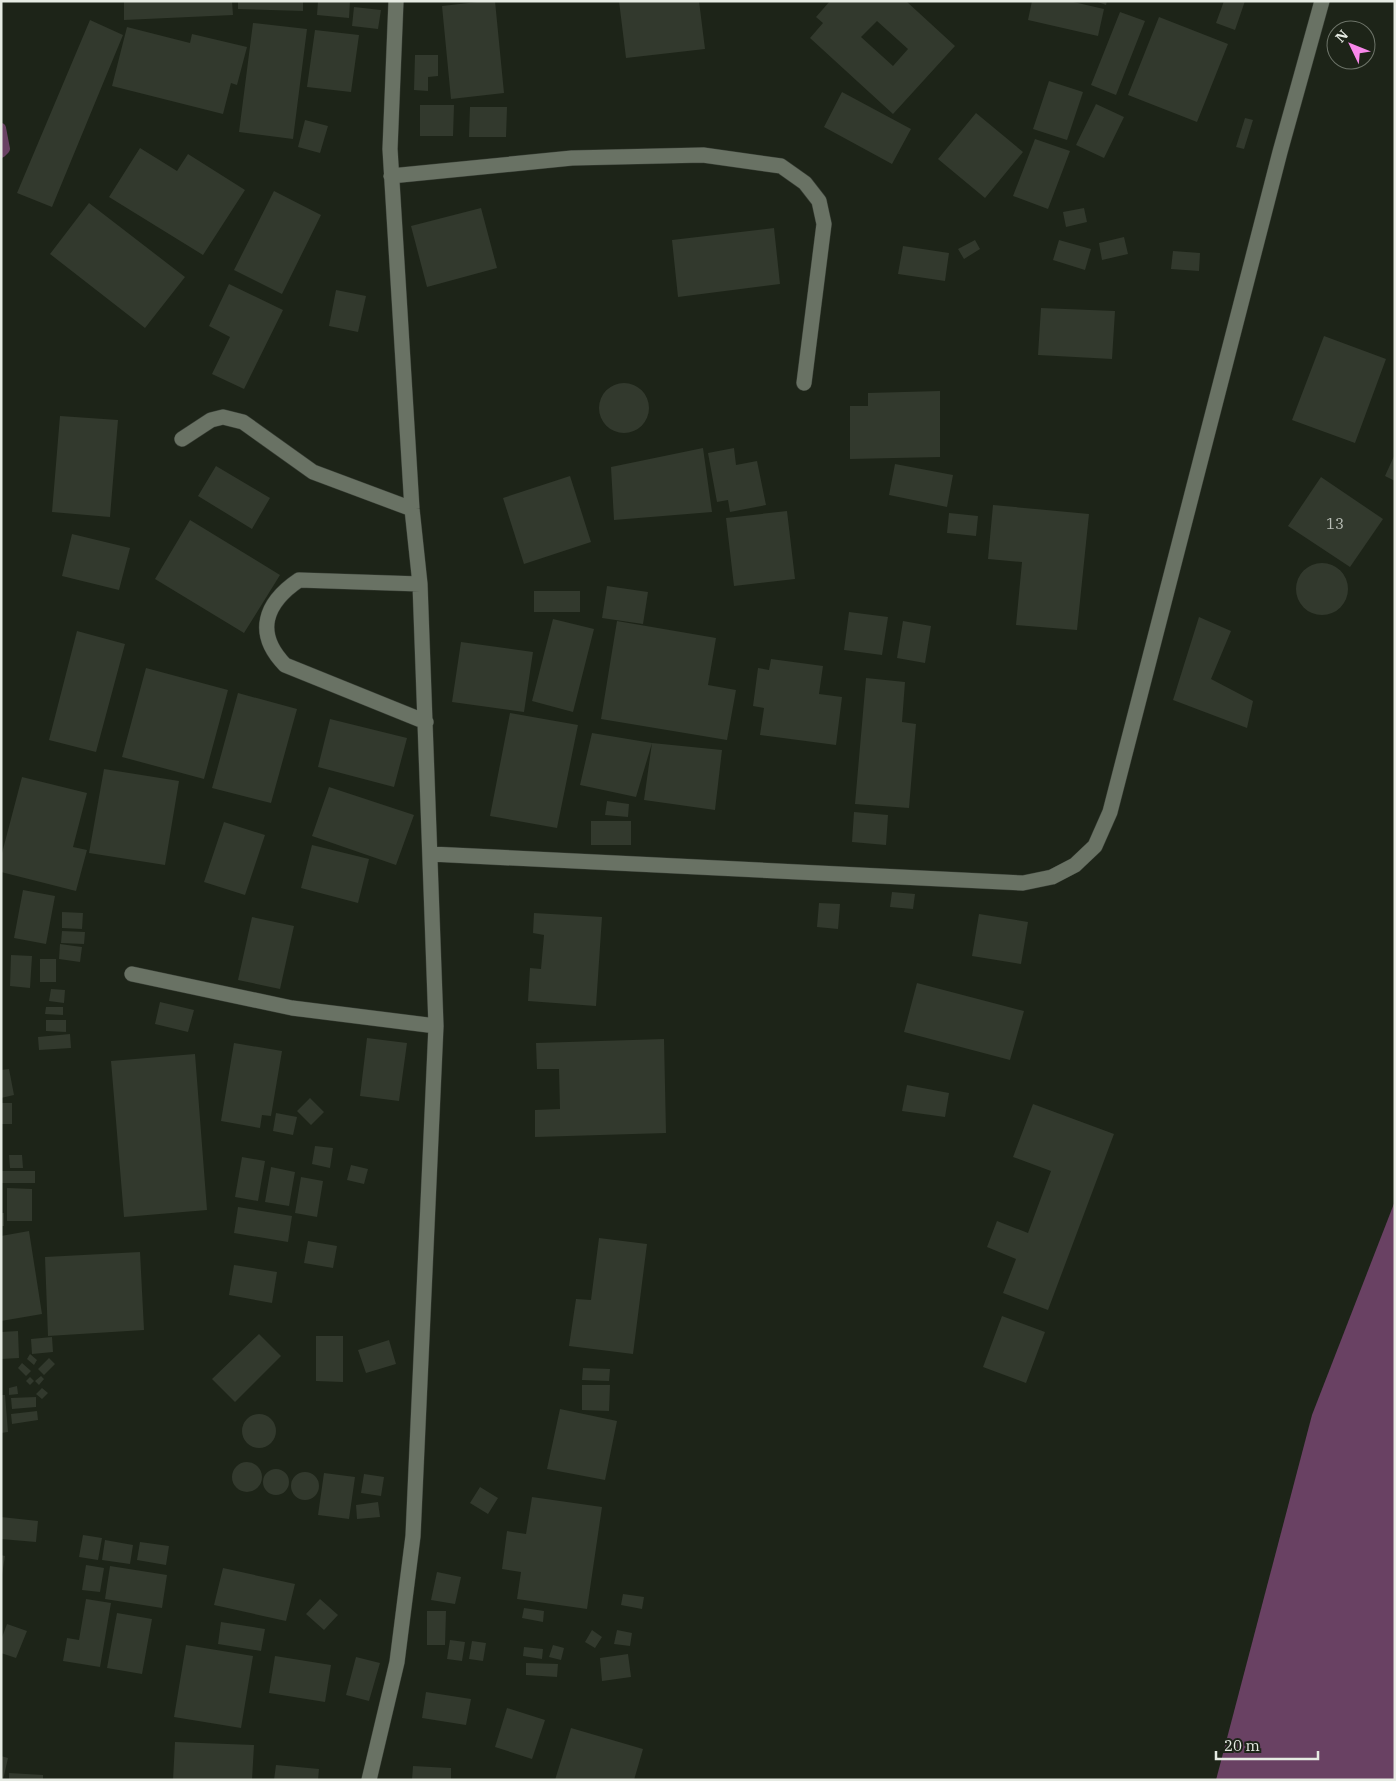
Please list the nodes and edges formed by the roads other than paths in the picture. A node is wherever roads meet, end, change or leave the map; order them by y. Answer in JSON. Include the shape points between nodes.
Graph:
{"nodes":[{"id":1,"x":396,"y":1,"type":"edge"},
{"id":2,"x":1322,"y":1,"type":"edge"},
{"id":3,"x":391,"y":176,"type":"junction"},
{"id":4,"x":804,"y":383,"type":"dead end"},
{"id":5,"x":182,"y":439,"type":"dead end"},
{"id":6,"x":412,"y":509,"type":"junction"},
{"id":7,"x":420,"y":584,"type":"junction"},
{"id":8,"x":426,"y":722,"type":"junction"},
{"id":9,"x":431,"y":854,"type":"junction"},
{"id":10,"x":132,"y":974,"type":"dead end"},
{"id":11,"x":436,"y":1026,"type":"junction"},
{"id":12,"x":370,"y":1780,"type":"edge"}],
"edges":[{"from":1,"to":3,"type":"street"},
{"from":2,"to":9,"type":"street","via":[[1110,812],[1095,846],[1075,865],[1052,877],[1023,882]]},
{"from":3,"to":4,"type":"street","via":[[609,157],[703,155],[781,166],[805,183],[819,201],[824,224]]},
{"from":3,"to":6,"type":"street"},
{"from":5,"to":6,"type":"street","via":[[211,420],[223,417],[243,422],[313,472]]},
{"from":6,"to":7,"type":"street"},
{"from":7,"to":8,"type":"street"},
{"from":7,"to":8,"type":"street","via":[[299,580],[279,596],[271,608],[267,634],[272,650],[285,665]]},
{"from":8,"to":9,"type":"street"},
{"from":9,"to":11,"type":"street"},
{"from":10,"to":11,"type":"street","via":[[292,1008]]},
{"from":11,"to":12,"type":"street","via":[[413,1536],[397,1662]]}]}
